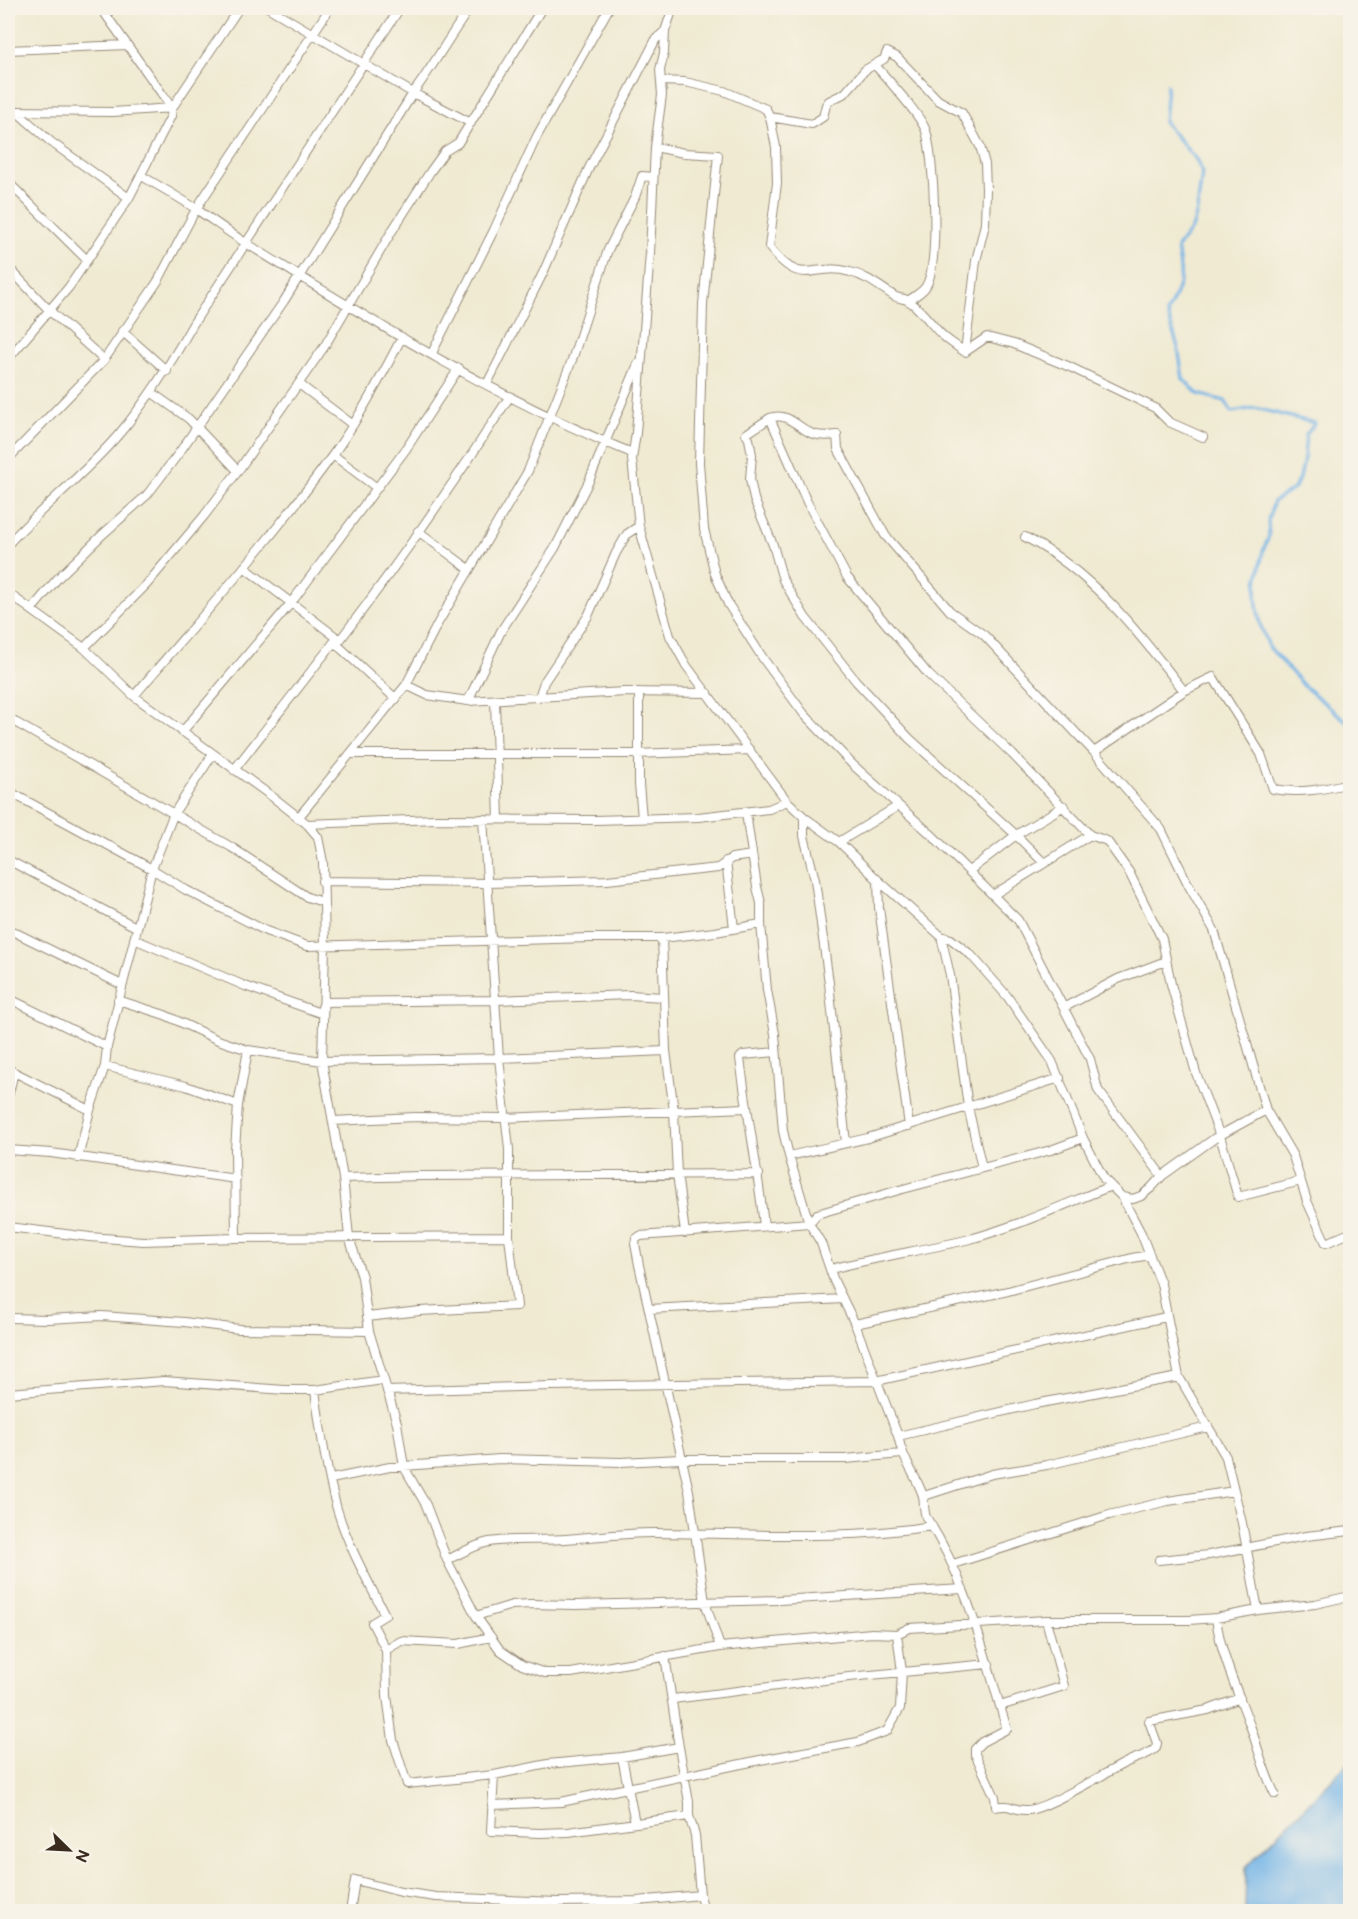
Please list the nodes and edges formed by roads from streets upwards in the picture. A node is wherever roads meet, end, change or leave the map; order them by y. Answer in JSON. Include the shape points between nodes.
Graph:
{"nodes":[{"id":1,"x":101,"y":8,"type":"edge"},
{"id":2,"x":239,"y":8,"type":"edge"},
{"id":3,"x":269,"y":8,"type":"edge"},
{"id":4,"x":330,"y":8,"type":"edge"},
{"id":5,"x":400,"y":8,"type":"edge"},
{"id":6,"x":470,"y":8,"type":"edge"},
{"id":7,"x":543,"y":8,"type":"edge"},
{"id":8,"x":609,"y":8,"type":"edge"},
{"id":9,"x":673,"y":8,"type":"edge"},
{"id":10,"x":665,"y":31,"type":"junction"},
{"id":11,"x":312,"y":32,"type":"junction"},
{"id":12,"x":127,"y":45,"type":"junction"},
{"id":13,"x":8,"y":50,"type":"edge"},
{"id":14,"x":364,"y":65,"type":"junction"},
{"id":15,"x":875,"y":65,"type":"junction"},
{"id":16,"x":662,"y":81,"type":"junction"},
{"id":17,"x":413,"y":93,"type":"junction"},
{"id":18,"x":172,"y":108,"type":"junction"},
{"id":19,"x":12,"y":112,"type":"edge"},
{"id":20,"x":770,"y":117,"type":"junction"},
{"id":21,"x":471,"y":123,"type":"junction"},
{"id":22,"x":655,"y":147,"type":"junction"},
{"id":23,"x":142,"y":176,"type":"junction"},
{"id":24,"x":653,"y":177,"type":"junction"},
{"id":25,"x":8,"y":182,"type":"edge"},
{"id":26,"x":129,"y":198,"type":"junction"},
{"id":27,"x":196,"y":209,"type":"junction"},
{"id":28,"x":247,"y":243,"type":"junction"},
{"id":29,"x":87,"y":261,"type":"junction"},
{"id":30,"x":8,"y":269,"type":"edge"},
{"id":31,"x":300,"y":275,"type":"junction"},
{"id":32,"x":908,"y":301,"type":"junction"},
{"id":33,"x":349,"y":305,"type":"junction"},
{"id":34,"x":50,"y":311,"type":"junction"},
{"id":35,"x":122,"y":331,"type":"junction"},
{"id":36,"x":402,"y":337,"type":"junction"},
{"id":37,"x":965,"y":352,"type":"junction"},
{"id":38,"x":432,"y":353,"type":"junction"},
{"id":39,"x":642,"y":356,"type":"junction"},
{"id":40,"x":8,"y":359,"type":"edge"},
{"id":41,"x":104,"y":360,"type":"junction"},
{"id":42,"x":459,"y":368,"type":"junction"},
{"id":43,"x":167,"y":371,"type":"junction"},
{"id":44,"x":298,"y":384,"type":"junction"},
{"id":45,"x":487,"y":384,"type":"junction"},
{"id":46,"x":151,"y":392,"type":"junction"},
{"id":47,"x":510,"y":396,"type":"junction"},
{"id":48,"x":550,"y":416,"type":"junction"},
{"id":49,"x":770,"y":418,"type":"junction"},
{"id":50,"x":353,"y":425,"type":"junction"},
{"id":51,"x":196,"y":428,"type":"junction"},
{"id":52,"x":1203,"y":437,"type":"dead end"},
{"id":53,"x":606,"y":442,"type":"junction"},
{"id":54,"x":632,"y":453,"type":"junction"},
{"id":55,"x":333,"y":455,"type":"junction"},
{"id":56,"x":8,"y":457,"type":"edge"},
{"id":57,"x":238,"y":471,"type":"junction"},
{"id":58,"x":377,"y":488,"type":"junction"},
{"id":59,"x":639,"y":526,"type":"junction"},
{"id":60,"x":418,"y":531,"type":"junction"},
{"id":61,"x":1025,"y":537,"type":"dead end"},
{"id":62,"x":8,"y":544,"type":"edge"},
{"id":63,"x":244,"y":567,"type":"junction"},
{"id":64,"x":469,"y":570,"type":"junction"},
{"id":65,"x":8,"y":592,"type":"edge"},
{"id":66,"x":291,"y":603,"type":"junction"},
{"id":67,"x":32,"y":609,"type":"junction"},
{"id":68,"x":337,"y":641,"type":"junction"},
{"id":69,"x":84,"y":648,"type":"junction"},
{"id":70,"x":406,"y":685,"type":"junction"},
{"id":71,"x":1184,"y":691,"type":"junction"},
{"id":72,"x":639,"y":692,"type":"junction"},
{"id":73,"x":708,"y":693,"type":"junction"},
{"id":74,"x":134,"y":696,"type":"junction"},
{"id":75,"x":539,"y":697,"type":"junction"},
{"id":76,"x":396,"y":699,"type":"junction"},
{"id":77,"x":468,"y":701,"type":"junction"},
{"id":78,"x":495,"y":701,"type":"junction"},
{"id":79,"x":8,"y":718,"type":"edge"},
{"id":80,"x":182,"y":732,"type":"junction"},
{"id":81,"x":750,"y":750,"type":"junction"},
{"id":82,"x":1094,"y":752,"type":"junction"},
{"id":83,"x":640,"y":753,"type":"junction"},
{"id":84,"x":213,"y":754,"type":"junction"},
{"id":85,"x":350,"y":754,"type":"junction"},
{"id":86,"x":498,"y":755,"type":"junction"},
{"id":87,"x":234,"y":770,"type":"junction"},
{"id":88,"x":1350,"y":783,"type":"edge"},
{"id":89,"x":8,"y":791,"type":"edge"},
{"id":90,"x":787,"y":801,"type":"junction"},
{"id":91,"x":898,"y":806,"type":"junction"},
{"id":92,"x":1064,"y":806,"type":"junction"},
{"id":93,"x":174,"y":813,"type":"junction"},
{"id":94,"x":746,"y":813,"type":"junction"},
{"id":95,"x":804,"y":817,"type":"junction"},
{"id":96,"x":298,"y":818,"type":"junction"},
{"id":97,"x":642,"y":818,"type":"junction"},
{"id":98,"x":483,"y":819,"type":"junction"},
{"id":99,"x":499,"y":819,"type":"junction"},
{"id":100,"x":307,"y":824,"type":"junction"},
{"id":101,"x":1016,"y":835,"type":"junction"},
{"id":102,"x":1090,"y":835,"type":"junction"},
{"id":103,"x":839,"y":842,"type":"junction"},
{"id":104,"x":752,"y":855,"type":"junction"},
{"id":105,"x":8,"y":860,"type":"edge"},
{"id":106,"x":726,"y":861,"type":"junction"},
{"id":107,"x":1043,"y":862,"type":"junction"},
{"id":108,"x":152,"y":869,"type":"junction"},
{"id":109,"x":969,"y":871,"type":"junction"},
{"id":110,"x":878,"y":880,"type":"junction"},
{"id":111,"x":322,"y":881,"type":"junction"},
{"id":112,"x":487,"y":883,"type":"junction"},
{"id":113,"x":993,"y":895,"type":"junction"},
{"id":114,"x":323,"y":902,"type":"junction"},
{"id":115,"x":761,"y":924,"type":"junction"},
{"id":116,"x":136,"y":927,"type":"junction"},
{"id":117,"x":734,"y":928,"type":"junction"},
{"id":118,"x":8,"y":929,"type":"edge"},
{"id":119,"x":941,"y":936,"type":"junction"},
{"id":120,"x":662,"y":938,"type":"junction"},
{"id":121,"x":134,"y":939,"type":"junction"},
{"id":122,"x":491,"y":941,"type":"junction"},
{"id":123,"x":325,"y":946,"type":"junction"},
{"id":124,"x":1166,"y":961,"type":"junction"},
{"id":125,"x":122,"y":985,"type":"junction"},
{"id":126,"x":663,"y":997,"type":"junction"},
{"id":127,"x":8,"y":998,"type":"edge"},
{"id":128,"x":118,"y":1000,"type":"junction"},
{"id":129,"x":496,"y":1000,"type":"junction"},
{"id":130,"x":324,"y":1002,"type":"junction"},
{"id":131,"x":1065,"y":1007,"type":"junction"},
{"id":132,"x":107,"y":1047,"type":"junction"},
{"id":133,"x":248,"y":1050,"type":"junction"},
{"id":134,"x":666,"y":1051,"type":"junction"},
{"id":135,"x":776,"y":1052,"type":"junction"},
{"id":136,"x":499,"y":1058,"type":"junction"},
{"id":137,"x":322,"y":1061,"type":"junction"},
{"id":138,"x":105,"y":1066,"type":"junction"},
{"id":139,"x":11,"y":1071,"type":"edge"},
{"id":140,"x":1060,"y":1078,"type":"junction"},
{"id":141,"x":8,"y":1097,"type":"edge"},
{"id":142,"x":238,"y":1105,"type":"junction"},
{"id":143,"x":747,"y":1107,"type":"junction"},
{"id":144,"x":968,"y":1107,"type":"junction"},
{"id":145,"x":90,"y":1110,"type":"junction"},
{"id":146,"x":1266,"y":1110,"type":"junction"},
{"id":147,"x":674,"y":1111,"type":"junction"},
{"id":148,"x":504,"y":1118,"type":"junction"},
{"id":149,"x":333,"y":1121,"type":"junction"},
{"id":150,"x":909,"y":1126,"type":"junction"},
{"id":151,"x":1220,"y":1136,"type":"junction"},
{"id":152,"x":1083,"y":1138,"type":"junction"},
{"id":153,"x":846,"y":1143,"type":"junction"},
{"id":154,"x":8,"y":1150,"type":"edge"},
{"id":155,"x":789,"y":1156,"type":"junction"},
{"id":156,"x":78,"y":1158,"type":"junction"},
{"id":157,"x":982,"y":1168,"type":"junction"},
{"id":158,"x":677,"y":1174,"type":"junction"},
{"id":159,"x":759,"y":1174,"type":"junction"},
{"id":160,"x":508,"y":1176,"type":"junction"},
{"id":161,"x":1162,"y":1176,"type":"junction"},
{"id":162,"x":343,"y":1178,"type":"junction"},
{"id":163,"x":236,"y":1179,"type":"junction"},
{"id":164,"x":1301,"y":1181,"type":"junction"},
{"id":165,"x":1111,"y":1186,"type":"junction"},
{"id":166,"x":1122,"y":1197,"type":"junction"},
{"id":167,"x":809,"y":1223,"type":"junction"},
{"id":168,"x":764,"y":1226,"type":"junction"},
{"id":169,"x":8,"y":1227,"type":"edge"},
{"id":170,"x":685,"y":1233,"type":"junction"},
{"id":171,"x":1350,"y":1233,"type":"edge"},
{"id":172,"x":510,"y":1236,"type":"junction"},
{"id":173,"x":236,"y":1238,"type":"junction"},
{"id":174,"x":349,"y":1238,"type":"junction"},
{"id":175,"x":1150,"y":1255,"type":"junction"},
{"id":176,"x":831,"y":1269,"type":"junction"},
{"id":177,"x":843,"y":1299,"type":"junction"},
{"id":178,"x":649,"y":1309,"type":"junction"},
{"id":179,"x":367,"y":1317,"type":"junction"},
{"id":180,"x":1166,"y":1317,"type":"junction"},
{"id":181,"x":8,"y":1318,"type":"edge"},
{"id":182,"x":855,"y":1324,"type":"junction"},
{"id":183,"x":369,"y":1331,"type":"junction"},
{"id":184,"x":1179,"y":1377,"type":"junction"},
{"id":185,"x":383,"y":1380,"type":"junction"},
{"id":186,"x":876,"y":1381,"type":"junction"},
{"id":187,"x":665,"y":1385,"type":"junction"},
{"id":188,"x":315,"y":1390,"type":"junction"},
{"id":189,"x":387,"y":1391,"type":"junction"},
{"id":190,"x":8,"y":1393,"type":"edge"},
{"id":191,"x":1208,"y":1427,"type":"junction"},
{"id":192,"x":898,"y":1437,"type":"junction"},
{"id":193,"x":902,"y":1454,"type":"junction"},
{"id":194,"x":681,"y":1459,"type":"junction"},
{"id":195,"x":404,"y":1467,"type":"junction"},
{"id":196,"x":331,"y":1479,"type":"junction"},
{"id":197,"x":1234,"y":1491,"type":"junction"},
{"id":198,"x":924,"y":1496,"type":"junction"},
{"id":199,"x":932,"y":1526,"type":"junction"},
{"id":200,"x":1350,"y":1531,"type":"edge"},
{"id":201,"x":694,"y":1535,"type":"junction"},
{"id":202,"x":1246,"y":1549,"type":"junction"},
{"id":203,"x":447,"y":1560,"type":"junction"},
{"id":204,"x":1159,"y":1560,"type":"dead end"},
{"id":205,"x":953,"y":1564,"type":"junction"},
{"id":206,"x":963,"y":1589,"type":"junction"},
{"id":207,"x":1350,"y":1596,"type":"edge"},
{"id":208,"x":705,"y":1602,"type":"junction"},
{"id":209,"x":1258,"y":1610,"type":"junction"},
{"id":210,"x":476,"y":1616,"type":"junction"},
{"id":211,"x":1216,"y":1618,"type":"junction"},
{"id":212,"x":1046,"y":1620,"type":"junction"},
{"id":213,"x":976,"y":1624,"type":"junction"},
{"id":214,"x":897,"y":1634,"type":"junction"},
{"id":215,"x":491,"y":1638,"type":"junction"},
{"id":216,"x":720,"y":1647,"type":"junction"},
{"id":217,"x":386,"y":1650,"type":"junction"},
{"id":218,"x":665,"y":1656,"type":"junction"},
{"id":219,"x":989,"y":1664,"type":"junction"},
{"id":220,"x":902,"y":1672,"type":"junction"},
{"id":221,"x":1240,"y":1698,"type":"junction"},
{"id":222,"x":673,"y":1699,"type":"junction"},
{"id":223,"x":1000,"y":1706,"type":"junction"},
{"id":224,"x":679,"y":1747,"type":"junction"},
{"id":225,"x":622,"y":1757,"type":"junction"},
{"id":226,"x":494,"y":1775,"type":"junction"},
{"id":227,"x":685,"y":1777,"type":"junction"},
{"id":228,"x":628,"y":1787,"type":"junction"},
{"id":229,"x":1275,"y":1794,"type":"dead end"},
{"id":230,"x":492,"y":1805,"type":"junction"},
{"id":231,"x":689,"y":1816,"type":"junction"},
{"id":232,"x":635,"y":1823,"type":"junction"},
{"id":233,"x":700,"y":1895,"type":"junction"},
{"id":234,"x":350,"y":1911,"type":"edge"},
{"id":235,"x":704,"y":1911,"type":"edge"}],
"edges":[{"from":1,"to":12,"type":"street"},
{"from":2,"to":18,"type":"street"},
{"from":3,"to":11,"type":"street"},
{"from":4,"to":11,"type":"street"},
{"from":5,"to":14,"type":"street"},
{"from":6,"to":17,"type":"street"},
{"from":7,"to":21,"type":"street"},
{"from":8,"to":38,"type":"street","via":[[537,136]]},
{"from":9,"to":10,"type":"street"},
{"from":10,"to":16,"type":"street"},
{"from":10,"to":45,"type":"street","via":[[656,39],[589,168]]},
{"from":11,"to":14,"type":"street"},
{"from":11,"to":27,"type":"street"},
{"from":12,"to":13,"type":"street"},
{"from":12,"to":18,"type":"street"},
{"from":14,"to":17,"type":"street"},
{"from":14,"to":28,"type":"street"},
{"from":15,"to":20,"type":"street","via":[[865,70],[845,93],[829,101],[823,117],[812,124]]},
{"from":15,"to":32,"type":"street","via":[[925,129],[932,164],[935,235],[930,272],[926,287]]},
{"from":15,"to":37,"type":"street","via":[[887,52],[897,57],[938,100],[962,113],[980,146],[985,164],[985,224],[974,270]]},
{"from":16,"to":20,"type":"street","via":[[723,91],[758,105]]},
{"from":16,"to":22,"type":"street"},
{"from":17,"to":21,"type":"street"},
{"from":17,"to":31,"type":"street"},
{"from":18,"to":19,"type":"street"},
{"from":18,"to":23,"type":"street"},
{"from":19,"to":26,"type":"street"},
{"from":20,"to":32,"type":"street","via":[[777,183],[769,247],[789,268],[802,273],[836,269],[853,272]]},
{"from":21,"to":33,"type":"street","via":[[430,172]]},
{"from":22,"to":24,"type":"street"},
{"from":22,"to":91,"type":"street","via":[[718,155],[703,304],[699,463],[704,529],[715,574],[734,613],[804,714]]},
{"from":23,"to":26,"type":"street"},
{"from":23,"to":27,"type":"street"},
{"from":24,"to":39,"type":"street"},
{"from":24,"to":48,"type":"street","via":[[642,176],[609,250]]},
{"from":25,"to":29,"type":"street"},
{"from":26,"to":29,"type":"street"},
{"from":27,"to":28,"type":"street"},
{"from":27,"to":35,"type":"street","via":[[158,281]]},
{"from":28,"to":31,"type":"street"},
{"from":28,"to":43,"type":"street"},
{"from":29,"to":34,"type":"street"},
{"from":30,"to":34,"type":"street"},
{"from":31,"to":33,"type":"street"},
{"from":31,"to":51,"type":"street"},
{"from":32,"to":37,"type":"street"},
{"from":33,"to":36,"type":"street"},
{"from":33,"to":44,"type":"street"},
{"from":34,"to":40,"type":"street"},
{"from":34,"to":41,"type":"street"},
{"from":35,"to":41,"type":"street"},
{"from":35,"to":43,"type":"street"},
{"from":36,"to":38,"type":"street"},
{"from":36,"to":50,"type":"street"},
{"from":37,"to":52,"type":"street","via":[[987,337],[1014,344],[1155,408],[1169,422]]},
{"from":38,"to":42,"type":"street"},
{"from":39,"to":53,"type":"street"},
{"from":39,"to":54,"type":"street"},
{"from":41,"to":56,"type":"street"},
{"from":42,"to":45,"type":"street"},
{"from":42,"to":58,"type":"street"},
{"from":43,"to":46,"type":"street"},
{"from":44,"to":50,"type":"street"},
{"from":44,"to":57,"type":"street"},
{"from":45,"to":47,"type":"street"},
{"from":46,"to":51,"type":"street"},
{"from":46,"to":62,"type":"street","via":[[118,435]]},
{"from":47,"to":48,"type":"street"},
{"from":47,"to":60,"type":"street"},
{"from":48,"to":53,"type":"street"},
{"from":48,"to":64,"type":"street","via":[[528,471]]},
{"from":49,"to":82,"type":"street","via":[[790,419],[814,434],[837,435],[838,449],[885,535],[950,611],[984,635]]},
{"from":49,"to":92,"type":"street","via":[[807,502],[847,577],[928,674]]},
{"from":49,"to":101,"type":"street","via":[[746,434],[752,455],[750,478],[754,499],[783,580],[805,617],[856,681],[909,738]]},
{"from":50,"to":55,"type":"street"},
{"from":51,"to":57,"type":"street"},
{"from":51,"to":67,"type":"street","via":[[147,495],[58,578]]},
{"from":53,"to":54,"type":"street"},
{"from":53,"to":77,"type":"street","via":[[555,548],[501,631]]},
{"from":54,"to":59,"type":"street"},
{"from":55,"to":58,"type":"street"},
{"from":55,"to":63,"type":"street"},
{"from":57,"to":69,"type":"street","via":[[147,584]]},
{"from":58,"to":66,"type":"street"},
{"from":59,"to":73,"type":"street","via":[[670,636]]},
{"from":59,"to":75,"type":"street","via":[[627,534],[588,616],[544,682]]},
{"from":60,"to":64,"type":"street"},
{"from":60,"to":68,"type":"street"},
{"from":61,"to":71,"type":"street","via":[[1050,550],[1092,585],[1139,633]]},
{"from":63,"to":66,"type":"street"},
{"from":63,"to":74,"type":"street"},
{"from":64,"to":70,"type":"street"},
{"from":65,"to":67,"type":"street"},
{"from":66,"to":68,"type":"street"},
{"from":66,"to":80,"type":"street"},
{"from":67,"to":69,"type":"street"},
{"from":68,"to":76,"type":"street"},
{"from":68,"to":87,"type":"street"},
{"from":69,"to":74,"type":"street"},
{"from":70,"to":76,"type":"street"},
{"from":70,"to":77,"type":"street","via":[[427,695]]},
{"from":71,"to":82,"type":"street"},
{"from":71,"to":88,"type":"street","via":[[1214,677],[1261,754],[1274,789],[1320,790]]},
{"from":72,"to":73,"type":"street"},
{"from":72,"to":75,"type":"street"},
{"from":72,"to":83,"type":"street"},
{"from":73,"to":81,"type":"street"},
{"from":74,"to":80,"type":"street"},
{"from":75,"to":78,"type":"street"},
{"from":76,"to":85,"type":"street"},
{"from":77,"to":78,"type":"street"},
{"from":78,"to":86,"type":"street"},
{"from":79,"to":93,"type":"street"},
{"from":80,"to":84,"type":"street"},
{"from":81,"to":83,"type":"street"},
{"from":81,"to":90,"type":"street"},
{"from":82,"to":146,"type":"street","via":[[1161,829],[1214,930]]},
{"from":83,"to":86,"type":"street"},
{"from":83,"to":97,"type":"street"},
{"from":84,"to":87,"type":"street"},
{"from":84,"to":93,"type":"street"},
{"from":85,"to":86,"type":"street"},
{"from":85,"to":96,"type":"street"},
{"from":86,"to":99,"type":"street"},
{"from":87,"to":96,"type":"street"},
{"from":89,"to":108,"type":"street"},
{"from":90,"to":94,"type":"street"},
{"from":90,"to":95,"type":"street"},
{"from":91,"to":103,"type":"street"},
{"from":91,"to":109,"type":"street"},
{"from":92,"to":101,"type":"street"},
{"from":92,"to":102,"type":"street"},
{"from":93,"to":108,"type":"street"},
{"from":93,"to":114,"type":"street","via":[[307,897]]},
{"from":94,"to":97,"type":"street"},
{"from":94,"to":104,"type":"street"},
{"from":95,"to":103,"type":"street"},
{"from":95,"to":153,"type":"street","via":[[829,983]]},
{"from":96,"to":100,"type":"street"},
{"from":97,"to":99,"type":"street"},
{"from":98,"to":99,"type":"street"},
{"from":98,"to":100,"type":"street"},
{"from":98,"to":112,"type":"street"},
{"from":100,"to":111,"type":"street","via":[[318,837]]},
{"from":101,"to":107,"type":"street"},
{"from":101,"to":109,"type":"street"},
{"from":102,"to":107,"type":"street"},
{"from":102,"to":124,"type":"street","via":[[1107,841],[1129,872],[1162,939]]},
{"from":103,"to":110,"type":"street"},
{"from":104,"to":106,"type":"street"},
{"from":104,"to":115,"type":"street"},
{"from":105,"to":116,"type":"street"},
{"from":106,"to":112,"type":"street","via":[[718,868],[607,880]]},
{"from":106,"to":117,"type":"street"},
{"from":107,"to":113,"type":"street"},
{"from":108,"to":116,"type":"street"},
{"from":108,"to":123,"type":"street","via":[[266,931],[307,946]]},
{"from":109,"to":113,"type":"street"},
{"from":110,"to":119,"type":"street"},
{"from":110,"to":150,"type":"street"},
{"from":111,"to":112,"type":"street"},
{"from":111,"to":114,"type":"street"},
{"from":112,"to":122,"type":"street"},
{"from":113,"to":131,"type":"street","via":[[1018,920]]},
{"from":114,"to":123,"type":"street"},
{"from":115,"to":117,"type":"street"},
{"from":115,"to":135,"type":"street"},
{"from":116,"to":121,"type":"street"},
{"from":117,"to":120,"type":"street"},
{"from":118,"to":125,"type":"street"},
{"from":119,"to":140,"type":"street","via":[[971,955],[1007,996]]},
{"from":119,"to":144,"type":"street"},
{"from":120,"to":122,"type":"street"},
{"from":120,"to":126,"type":"street"},
{"from":121,"to":125,"type":"street"},
{"from":121,"to":130,"type":"street","via":[[306,1009],[320,1012]]},
{"from":122,"to":123,"type":"street"},
{"from":122,"to":129,"type":"street"},
{"from":123,"to":130,"type":"street"},
{"from":124,"to":131,"type":"street","via":[[1118,979]]},
{"from":124,"to":151,"type":"street","via":[[1196,1073]]},
{"from":125,"to":128,"type":"street"},
{"from":126,"to":129,"type":"street","via":[[607,995]]},
{"from":126,"to":134,"type":"street"},
{"from":127,"to":132,"type":"street"},
{"from":128,"to":132,"type":"street"},
{"from":128,"to":133,"type":"street"},
{"from":129,"to":130,"type":"street"},
{"from":129,"to":136,"type":"street"},
{"from":130,"to":137,"type":"street"},
{"from":131,"to":161,"type":"street","via":[[1090,1059],[1098,1090]]},
{"from":132,"to":138,"type":"street"},
{"from":133,"to":137,"type":"street"},
{"from":133,"to":142,"type":"street"},
{"from":134,"to":136,"type":"street"},
{"from":134,"to":147,"type":"street"},
{"from":135,"to":143,"type":"street","via":[[740,1058]]},
{"from":135,"to":155,"type":"street"},
{"from":136,"to":137,"type":"street"},
{"from":136,"to":148,"type":"street"},
{"from":137,"to":149,"type":"street"},
{"from":138,"to":142,"type":"street","via":[[186,1086]]},
{"from":138,"to":145,"type":"street"},
{"from":139,"to":141,"type":"street"},
{"from":139,"to":145,"type":"street"},
{"from":140,"to":144,"type":"street"},
{"from":140,"to":152,"type":"street"},
{"from":142,"to":163,"type":"street"},
{"from":143,"to":147,"type":"street"},
{"from":143,"to":159,"type":"street"},
{"from":144,"to":150,"type":"street"},
{"from":144,"to":157,"type":"street"},
{"from":145,"to":156,"type":"street"},
{"from":146,"to":151,"type":"street"},
{"from":146,"to":164,"type":"street","via":[[1293,1156]]},
{"from":147,"to":148,"type":"street"},
{"from":147,"to":158,"type":"street"},
{"from":148,"to":149,"type":"street"},
{"from":148,"to":160,"type":"street"},
{"from":149,"to":162,"type":"street"},
{"from":150,"to":153,"type":"street"},
{"from":151,"to":161,"type":"street"},
{"from":151,"to":164,"type":"street","via":[[1238,1197]]},
{"from":152,"to":157,"type":"street"},
{"from":152,"to":165,"type":"street"},
{"from":153,"to":155,"type":"street"},
{"from":154,"to":156,"type":"street"},
{"from":155,"to":167,"type":"street"},
{"from":156,"to":163,"type":"street"},
{"from":157,"to":167,"type":"street","via":[[817,1214]]},
{"from":158,"to":159,"type":"street"},
{"from":158,"to":160,"type":"street"},
{"from":158,"to":170,"type":"street"},
{"from":159,"to":168,"type":"street"},
{"from":160,"to":162,"type":"street"},
{"from":160,"to":172,"type":"street"},
{"from":161,"to":166,"type":"street","via":[[1141,1196]]},
{"from":162,"to":174,"type":"street"},
{"from":163,"to":173,"type":"street"},
{"from":164,"to":171,"type":"street","via":[[1326,1243]]},
{"from":165,"to":166,"type":"street"},
{"from":165,"to":176,"type":"street","via":[[973,1238]]},
{"from":166,"to":175,"type":"street"},
{"from":167,"to":168,"type":"street"},
{"from":167,"to":176,"type":"street"},
{"from":168,"to":170,"type":"street"},
{"from":169,"to":173,"type":"street","via":[[143,1241]]},
{"from":170,"to":178,"type":"street","via":[[636,1239]]},
{"from":172,"to":174,"type":"street"},
{"from":172,"to":179,"type":"street","via":[[517,1306]]},
{"from":173,"to":174,"type":"street"},
{"from":174,"to":179,"type":"street","via":[[362,1277]]},
{"from":175,"to":180,"type":"street","via":[[1161,1284]]},
{"from":175,"to":182,"type":"street"},
{"from":176,"to":177,"type":"street"},
{"from":177,"to":178,"type":"street"},
{"from":177,"to":182,"type":"street"},
{"from":178,"to":187,"type":"street"},
{"from":179,"to":183,"type":"street"},
{"from":180,"to":184,"type":"street"},
{"from":180,"to":186,"type":"street"},
{"from":181,"to":183,"type":"street","via":[[102,1316],[239,1329]]},
{"from":182,"to":186,"type":"street"},
{"from":183,"to":185,"type":"street"},
{"from":184,"to":191,"type":"street"},
{"from":184,"to":192,"type":"street","via":[[1035,1404]]},
{"from":185,"to":188,"type":"street"},
{"from":185,"to":189,"type":"street"},
{"from":186,"to":187,"type":"street"},
{"from":186,"to":192,"type":"street"},
{"from":187,"to":189,"type":"street"},
{"from":187,"to":194,"type":"street"},
{"from":188,"to":190,"type":"street","via":[[164,1381]]},
{"from":188,"to":196,"type":"street"},
{"from":189,"to":195,"type":"street"},
{"from":191,"to":197,"type":"street","via":[[1226,1456]]},
{"from":191,"to":198,"type":"street","via":[[992,1474]]},
{"from":192,"to":193,"type":"street"},
{"from":193,"to":194,"type":"street","via":[[845,1459]]},
{"from":193,"to":198,"type":"street"},
{"from":194,"to":195,"type":"street","via":[[500,1459]]},
{"from":194,"to":201,"type":"street"},
{"from":195,"to":196,"type":"street"},
{"from":195,"to":203,"type":"street","via":[[426,1505]]},
{"from":196,"to":217,"type":"street","via":[[338,1510],[385,1615],[372,1623]]},
{"from":197,"to":202,"type":"street"},
{"from":197,"to":205,"type":"street","via":[[1109,1515]]},
{"from":198,"to":199,"type":"street","via":[[923,1508]]},
{"from":199,"to":201,"type":"street","via":[[837,1535]]},
{"from":199,"to":205,"type":"street"},
{"from":200,"to":202,"type":"street"},
{"from":201,"to":203,"type":"street","via":[[651,1533],[500,1541],[481,1544]]},
{"from":201,"to":208,"type":"street"},
{"from":202,"to":204,"type":"street"},
{"from":202,"to":209,"type":"street"},
{"from":203,"to":210,"type":"street"},
{"from":205,"to":206,"type":"street"},
{"from":206,"to":208,"type":"street"},
{"from":206,"to":213,"type":"street"},
{"from":207,"to":209,"type":"street"},
{"from":208,"to":210,"type":"street","via":[[512,1605]]},
{"from":208,"to":216,"type":"street"},
{"from":209,"to":211,"type":"street"},
{"from":210,"to":215,"type":"street"},
{"from":211,"to":212,"type":"street"},
{"from":211,"to":221,"type":"street"},
{"from":212,"to":213,"type":"street"},
{"from":212,"to":223,"type":"street","via":[[1064,1686]]},
{"from":213,"to":214,"type":"street","via":[[909,1628]]},
{"from":213,"to":219,"type":"street"},
{"from":214,"to":216,"type":"street"},
{"from":214,"to":220,"type":"street"},
{"from":215,"to":217,"type":"street","via":[[458,1644],[401,1641]]},
{"from":215,"to":218,"type":"street","via":[[500,1650],[522,1665],[546,1673],[571,1673]]},
{"from":216,"to":218,"type":"street"},
{"from":217,"to":226,"type":"street","via":[[393,1740],[407,1784]]},
{"from":218,"to":222,"type":"street"},
{"from":219,"to":220,"type":"street"},
{"from":219,"to":223,"type":"street"},
{"from":220,"to":222,"type":"street"},
{"from":220,"to":227,"type":"street","via":[[900,1708],[887,1731],[858,1742]]},
{"from":221,"to":223,"type":"street","via":[[1208,1710],[1149,1721],[1157,1743],[1153,1751],[1028,1811],[1005,1804],[996,1807],[975,1754],[982,1742],[1007,1729]]},
{"from":221,"to":229,"type":"street"},
{"from":222,"to":224,"type":"street"},
{"from":224,"to":225,"type":"street"},
{"from":224,"to":227,"type":"street"},
{"from":225,"to":226,"type":"street","via":[[548,1764]]},
{"from":225,"to":228,"type":"street"},
{"from":226,"to":230,"type":"street"},
{"from":227,"to":228,"type":"street"},
{"from":227,"to":231,"type":"street"},
{"from":228,"to":230,"type":"street","via":[[561,1802]]},
{"from":228,"to":232,"type":"street"},
{"from":230,"to":232,"type":"street","via":[[491,1831],[568,1832]]},
{"from":231,"to":232,"type":"street"},
{"from":231,"to":233,"type":"street","via":[[695,1834]]},
{"from":233,"to":234,"type":"street","via":[[637,1901],[547,1902],[436,1897],[355,1880]]},
{"from":233,"to":235,"type":"street"}]}
